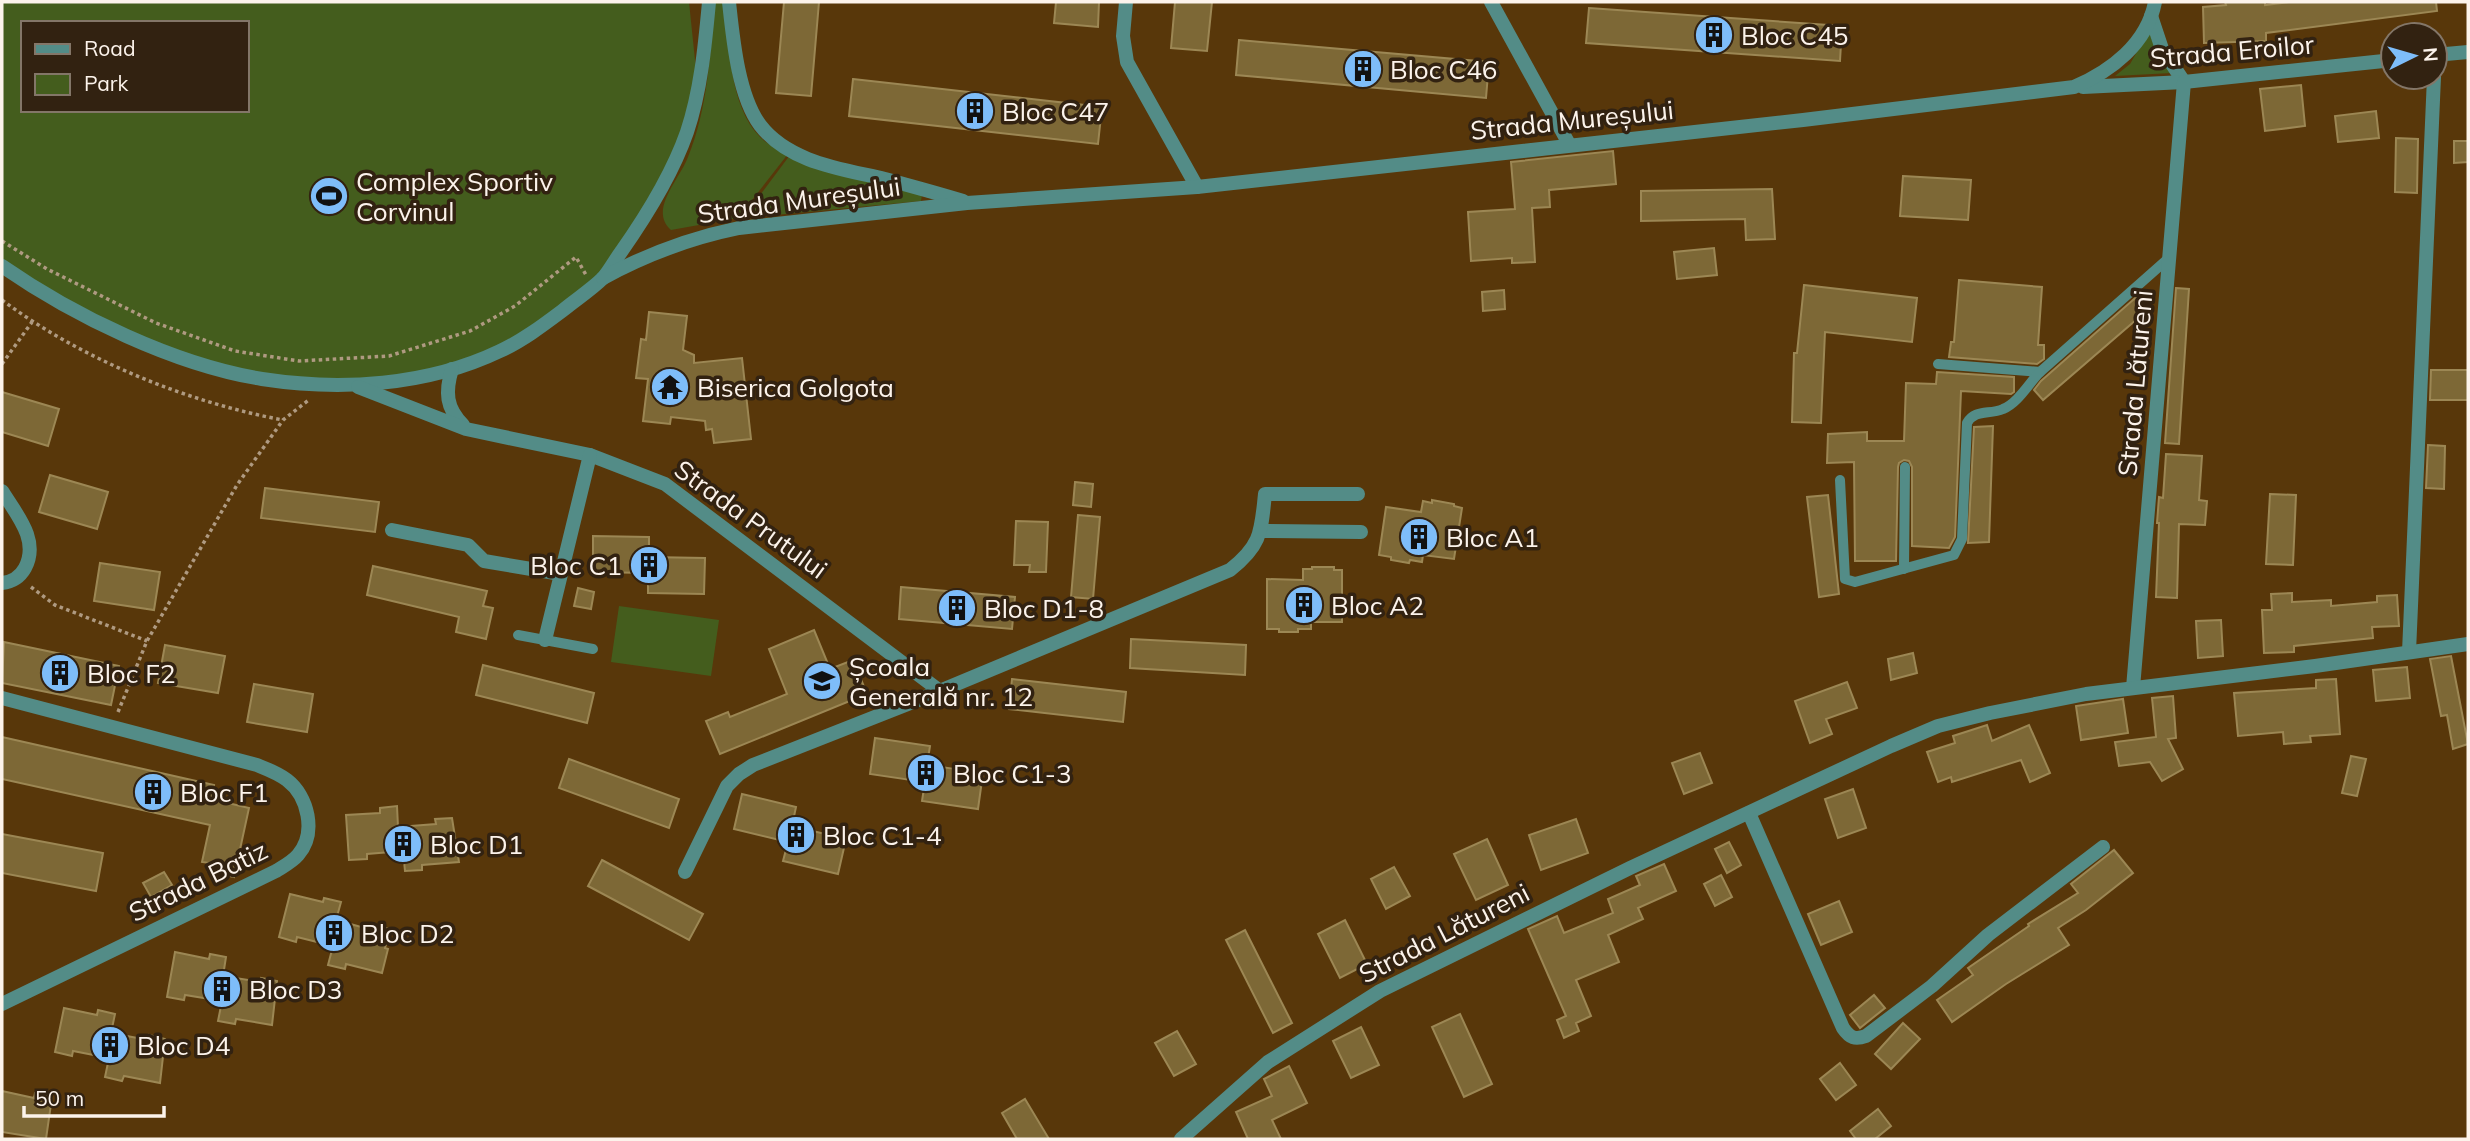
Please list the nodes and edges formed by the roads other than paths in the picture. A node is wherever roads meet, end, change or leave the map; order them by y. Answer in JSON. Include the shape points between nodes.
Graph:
{"nodes":[{"id":1,"x":709,"y":2,"type":"edge"},
{"id":2,"x":729,"y":2,"type":"edge"},
{"id":3,"x":1126,"y":2,"type":"edge"},
{"id":4,"x":1491,"y":2,"type":"edge"},
{"id":5,"x":2153,"y":9,"type":"edge"},
{"id":6,"x":2468,"y":52,"type":"edge"},
{"id":7,"x":2449,"y":54,"type":"edge"},
{"id":8,"x":2379,"y":61,"type":"edge"},
{"id":9,"x":2184,"y":82,"type":"junction"},
{"id":10,"x":2074,"y":87,"type":"junction"},
{"id":11,"x":2433,"y":91,"type":"edge"},
{"id":12,"x":1569,"y":144,"type":"junction"},
{"id":13,"x":1197,"y":187,"type":"junction"},
{"id":14,"x":967,"y":203,"type":"junction"},
{"id":15,"x":2171,"y":257,"type":"junction"},
{"id":16,"x":2,"y":266,"type":"edge"},
{"id":17,"x":598,"y":282,"type":"junction"},
{"id":18,"x":1938,"y":364,"type":"dead end"},
{"id":19,"x":452,"y":369,"type":"junction"},
{"id":20,"x":2040,"y":372,"type":"junction"},
{"id":21,"x":354,"y":385,"type":"junction"},
{"id":22,"x":466,"y":429,"type":"junction"},
{"id":23,"x":590,"y":455,"type":"junction"},
{"id":24,"x":1905,"y":467,"type":"dead end"},
{"id":25,"x":1840,"y":480,"type":"dead end"},
{"id":26,"x":2,"y":491,"type":"edge"},
{"id":27,"x":1358,"y":494,"type":"dead end"},
{"id":28,"x":392,"y":530,"type":"dead end"},
{"id":29,"x":1260,"y":531,"type":"junction"},
{"id":30,"x":1361,"y":532,"type":"dead end"},
{"id":31,"x":1904,"y":569,"type":"junction"},
{"id":32,"x":561,"y":575,"type":"junction"},
{"id":33,"x":2,"y":583,"type":"edge"},
{"id":34,"x":518,"y":635,"type":"dead end"},
{"id":35,"x":545,"y":640,"type":"junction"},
{"id":36,"x":2468,"y":644,"type":"edge"},
{"id":37,"x":593,"y":649,"type":"dead end"},
{"id":38,"x":2409,"y":652,"type":"junction"},
{"id":39,"x":2133,"y":688,"type":"junction"},
{"id":40,"x":940,"y":691,"type":"junction"},
{"id":41,"x":2,"y":698,"type":"edge"},
{"id":42,"x":1749,"y":813,"type":"junction"},
{"id":43,"x":2103,"y":847,"type":"dead end"},
{"id":44,"x":685,"y":872,"type":"dead end"},
{"id":45,"x":2,"y":1004,"type":"edge"},
{"id":46,"x":1184,"y":1138,"type":"edge"}],
"edges":[{"from":1,"to":17,"type":"street","via":[[698,89],[687,132],[652,204]]},
{"from":2,"to":14,"type":"street","name":"Strada Mureșului","via":[[745,91],[756,118],[778,143],[815,162]]},
{"from":3,"to":13,"type":"street","via":[[1123,36],[1127,62]]},
{"from":4,"to":12,"type":"street"},
{"from":5,"to":9,"type":"street","name":"Strada Mureșului","via":[[2162,49]]},
{"from":5,"to":10,"type":"street","name":"Strada Mureșului","via":[[2120,60]]},
{"from":6,"to":7,"type":"street"},
{"from":8,"to":9,"type":"street","name":"Strada Eroilor"},
{"from":9,"to":10,"type":"street","name":"Strada Eroilor"},
{"from":9,"to":15,"type":"street","name":"Strada Lătureni"},
{"from":10,"to":12,"type":"street","name":"Strada Mureșului"},
{"from":11,"to":38,"type":"street"},
{"from":12,"to":13,"type":"street","name":"Strada Mureșului"},
{"from":13,"to":14,"type":"street","name":"Strada Mureșului"},
{"from":14,"to":17,"type":"street","name":"Strada Mureșului","via":[[739,228],[658,250]]},
{"from":15,"to":20,"type":"lane"},
{"from":15,"to":39,"type":"street","name":"Strada Lătureni"},
{"from":16,"to":21,"type":"street","via":[[62,303],[199,363],[262,379]]},
{"from":17,"to":19,"type":"street","via":[[513,344]]},
{"from":18,"to":20,"type":"lane"},
{"from":19,"to":21,"type":"street"},
{"from":19,"to":22,"type":"street","via":[[449,408]]},
{"from":20,"to":31,"type":"lane","via":[[2005,409],[1974,415],[1967,423],[1962,538],[1954,555]]},
{"from":21,"to":22,"type":"street","name":"Strada Prutului"},
{"from":22,"to":23,"type":"street","name":"Strada Prutului"},
{"from":23,"to":32,"type":"street"},
{"from":23,"to":40,"type":"street","name":"Strada Prutului","via":[[679,492]]},
{"from":24,"to":31,"type":"lane"},
{"from":25,"to":31,"type":"lane","via":[[1845,579],[1855,582]]},
{"from":26,"to":33,"type":"street","via":[[30,538],[31,551],[18,577]]},
{"from":27,"to":29,"type":"street","via":[[1265,494]]},
{"from":28,"to":32,"type":"street","via":[[468,545],[484,561]]},
{"from":29,"to":30,"type":"street"},
{"from":29,"to":40,"type":"street","via":[[1255,547],[1230,570]]},
{"from":32,"to":35,"type":"street"},
{"from":34,"to":35,"type":"lane"},
{"from":35,"to":37,"type":"lane"},
{"from":36,"to":38,"type":"street","name":"Strada Lătureni"},
{"from":38,"to":39,"type":"street","name":"Strada Lătureni"},
{"from":39,"to":42,"type":"street","name":"Strada Lătureni","via":[[2044,701],[1938,726]]},
{"from":40,"to":44,"type":"street","via":[[768,758],[739,774],[727,786]]},
{"from":41,"to":45,"type":"street","name":"Strada Batiz","via":[[248,762],[287,780],[297,790],[308,816],[299,854],[276,871]]},
{"from":42,"to":43,"type":"street","via":[[1843,1028],[1849,1037],[1858,1039],[1932,986],[1988,935]]},
{"from":42,"to":46,"type":"street","name":"Strada Lătureni","via":[[1380,991],[1268,1062]]}]}
